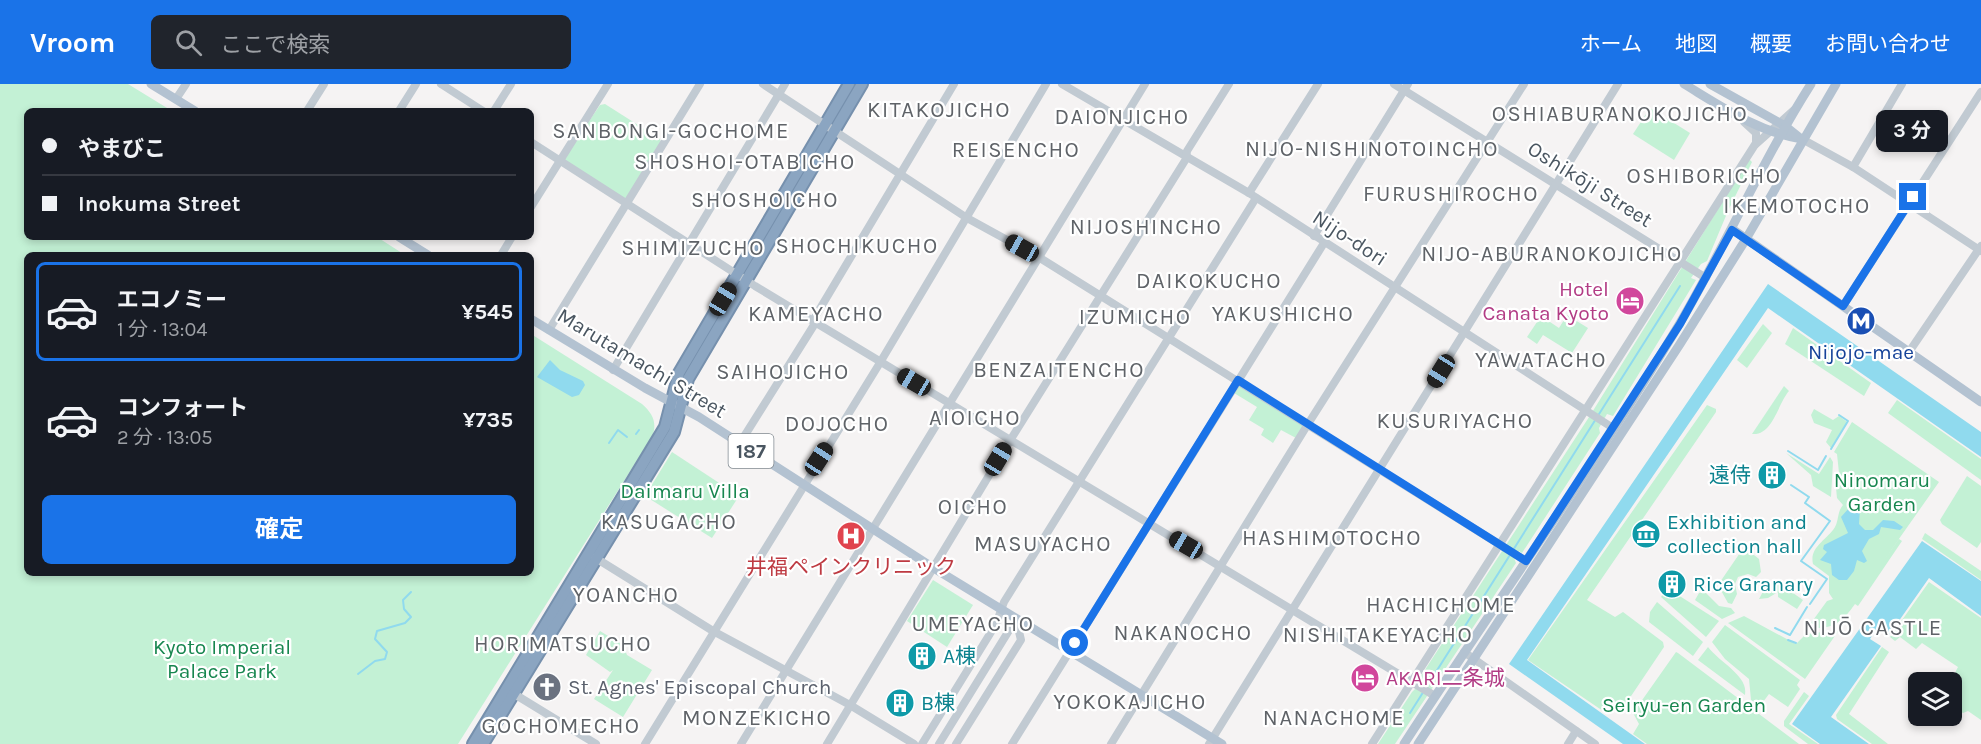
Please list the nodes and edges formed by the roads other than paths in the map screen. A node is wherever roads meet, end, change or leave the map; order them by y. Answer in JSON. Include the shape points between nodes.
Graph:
{"nodes":[{"id":1,"x":151,"y":84,"type":"edge"},
{"id":2,"x":186,"y":84,"type":"edge"},
{"id":3,"x":324,"y":84,"type":"edge"},
{"id":4,"x":416,"y":84,"type":"edge"},
{"id":5,"x":441,"y":84,"type":"edge"},
{"id":6,"x":511,"y":84,"type":"edge"},
{"id":7,"x":608,"y":84,"type":"edge"},
{"id":8,"x":700,"y":84,"type":"edge"},
{"id":9,"x":764,"y":84,"type":"edge"},
{"id":10,"x":785,"y":84,"type":"edge"},
{"id":11,"x":849,"y":84,"type":"edge"},
{"id":12,"x":862,"y":84,"type":"edge"},
{"id":13,"x":954,"y":84,"type":"edge"},
{"id":14,"x":1046,"y":84,"type":"edge"},
{"id":15,"x":1062,"y":84,"type":"edge"},
{"id":16,"x":1145,"y":84,"type":"edge"},
{"id":17,"x":1229,"y":84,"type":"edge"},
{"id":18,"x":1318,"y":84,"type":"edge"},
{"id":19,"x":1394,"y":84,"type":"edge"},
{"id":20,"x":1524,"y":84,"type":"edge"},
{"id":21,"x":1618,"y":84,"type":"edge"},
{"id":22,"x":1684,"y":84,"type":"edge"},
{"id":23,"x":1811,"y":84,"type":"edge"},
{"id":24,"x":1836,"y":84,"type":"edge"},
{"id":25,"x":1902,"y":84,"type":"edge"},
{"id":26,"x":1715,"y":85,"type":"edge"},
{"id":27,"x":1406,"y":87,"type":"edge"},
{"id":28,"x":1981,"y":92,"type":"edge"},
{"id":29,"x":780,"y":94,"type":"junction"},
{"id":30,"x":176,"y":99,"type":"junction"},
{"id":31,"x":190,"y":108,"type":"edge"},
{"id":32,"x":309,"y":108,"type":"edge"},
{"id":33,"x":401,"y":108,"type":"edge"},
{"id":34,"x":478,"y":108,"type":"edge"},
{"id":35,"x":496,"y":108,"type":"edge"},
{"id":36,"x":1736,"y":116,"type":"junction"},
{"id":37,"x":1123,"y":118,"type":"junction"},
{"id":38,"x":826,"y":124,"type":"junction"},
{"id":39,"x":1782,"y":124,"type":"junction"},
{"id":40,"x":837,"y":130,"type":"junction"},
{"id":41,"x":1769,"y":132,"type":"junction"},
{"id":42,"x":1779,"y":136,"type":"junction"},
{"id":43,"x":1802,"y":139,"type":"junction"},
{"id":44,"x":1488,"y":142,"type":"junction"},
{"id":45,"x":534,"y":144,"type":"edge"},
{"id":46,"x":1753,"y":147,"type":"junction"},
{"id":47,"x":1187,"y":155,"type":"junction"},
{"id":48,"x":560,"y":161,"type":"junction"},
{"id":49,"x":1852,"y":167,"type":"junction"},
{"id":50,"x":900,"y":173,"type":"junction"},
{"id":51,"x":1557,"y":184,"type":"junction"},
{"id":52,"x":1252,"y":195,"type":"junction"},
{"id":53,"x":534,"y":202,"type":"edge"},
{"id":54,"x":1909,"y":204,"type":"junction"},
{"id":55,"x":627,"y":206,"type":"junction"},
{"id":56,"x":967,"y":218,"type":"junction"},
{"id":57,"x":1732,"y":230,"type":"junction"},
{"id":58,"x":1314,"y":236,"type":"junction"},
{"id":59,"x":1746,"y":239,"type":"junction"},
{"id":60,"x":414,"y":241,"type":"edge"},
{"id":61,"x":1324,"y":243,"type":"junction"},
{"id":62,"x":691,"y":244,"type":"junction"},
{"id":63,"x":1980,"y":249,"type":"edge"},
{"id":64,"x":425,"y":252,"type":"edge"},
{"id":65,"x":1040,"y":258,"type":"junction"},
{"id":66,"x":1682,"y":262,"type":"junction"},
{"id":67,"x":743,"y":278,"type":"junction"},
{"id":68,"x":1706,"y":278,"type":"junction"},
{"id":69,"x":1395,"y":289,"type":"junction"},
{"id":70,"x":1101,"y":296,"type":"junction"},
{"id":71,"x":1843,"y":306,"type":"junction"},
{"id":72,"x":534,"y":321,"type":"edge"},
{"id":73,"x":814,"y":321,"type":"junction"},
{"id":74,"x":549,"y":330,"type":"junction"},
{"id":75,"x":1465,"y":333,"type":"junction"},
{"id":76,"x":1169,"y":338,"type":"junction"},
{"id":77,"x":1909,"y":352,"type":"junction"},
{"id":78,"x":880,"y":362,"type":"junction"},
{"id":79,"x":613,"y":370,"type":"junction"},
{"id":80,"x":1238,"y":380,"type":"junction"},
{"id":81,"x":670,"y":402,"type":"junction"},
{"id":82,"x":1981,"y":402,"type":"edge"},
{"id":83,"x":951,"y":403,"type":"junction"},
{"id":84,"x":681,"y":407,"type":"junction"},
{"id":85,"x":1589,"y":413,"type":"junction"},
{"id":86,"x":1308,"y":424,"type":"junction"},
{"id":87,"x":1613,"y":428,"type":"junction"},
{"id":88,"x":1011,"y":439,"type":"junction"},
{"id":89,"x":740,"y":443,"type":"junction"},
{"id":90,"x":1381,"y":468,"type":"junction"},
{"id":91,"x":1079,"y":482,"type":"junction"},
{"id":92,"x":803,"y":485,"type":"junction"},
{"id":93,"x":1148,"y":524,"type":"junction"},
{"id":94,"x":872,"y":529,"type":"junction"},
{"id":95,"x":1501,"y":546,"type":"junction"},
{"id":96,"x":594,"y":557,"type":"junction"},
{"id":97,"x":1526,"y":561,"type":"junction"},
{"id":98,"x":1220,"y":565,"type":"junction"},
{"id":99,"x":932,"y":567,"type":"junction"},
{"id":100,"x":1001,"y":610,"type":"junction"},
{"id":101,"x":1293,"y":611,"type":"junction"},
{"id":102,"x":1016,"y":619,"type":"junction"},
{"id":103,"x":713,"y":631,"type":"junction"},
{"id":104,"x":1069,"y":651,"type":"junction"},
{"id":105,"x":1464,"y":652,"type":"junction"},
{"id":106,"x":1474,"y":658,"type":"junction"},
{"id":107,"x":972,"y":662,"type":"junction"},
{"id":108,"x":984,"y":670,"type":"junction"},
{"id":109,"x":786,"y":672,"type":"junction"},
{"id":110,"x":1413,"y":683,"type":"junction"},
{"id":111,"x":511,"y":692,"type":"junction"},
{"id":112,"x":1432,"y":694,"type":"junction"},
{"id":113,"x":1141,"y":695,"type":"junction"},
{"id":114,"x":850,"y":705,"type":"junction"},
{"id":115,"x":1576,"y":731,"type":"junction"},
{"id":116,"x":1211,"y":741,"type":"edge"},
{"id":117,"x":472,"y":744,"type":"edge"},
{"id":118,"x":483,"y":744,"type":"edge"},
{"id":119,"x":596,"y":744,"type":"edge"},
{"id":120,"x":645,"y":744,"type":"edge"},
{"id":121,"x":741,"y":744,"type":"edge"},
{"id":122,"x":827,"y":744,"type":"edge"},
{"id":123,"x":914,"y":744,"type":"edge"},
{"id":124,"x":922,"y":744,"type":"edge"},
{"id":125,"x":939,"y":744,"type":"edge"},
{"id":126,"x":956,"y":744,"type":"edge"},
{"id":127,"x":1012,"y":744,"type":"edge"},
{"id":128,"x":1111,"y":744,"type":"edge"},
{"id":129,"x":1222,"y":744,"type":"edge"},
{"id":130,"x":1371,"y":744,"type":"edge"},
{"id":131,"x":1404,"y":744,"type":"edge"},
{"id":132,"x":1418,"y":744,"type":"edge"},
{"id":133,"x":1568,"y":744,"type":"edge"},
{"id":134,"x":1595,"y":744,"type":"edge"}],
"edges":[{"from":1,"to":30,"type":"main road"},
{"from":2,"to":30,"type":"street"},
{"from":3,"to":32,"type":"street"},
{"from":4,"to":33,"type":"street"},
{"from":5,"to":34,"type":"street"},
{"from":6,"to":35,"type":"street"},
{"from":7,"to":48,"type":"street"},
{"from":8,"to":55,"type":"street"},
{"from":9,"to":29,"type":"street"},
{"from":10,"to":29,"type":"street"},
{"from":11,"to":38,"type":"highway"},
{"from":12,"to":40,"type":"highway"},
{"from":13,"to":50,"type":"street"},
{"from":14,"to":56,"type":"street"},
{"from":15,"to":37,"type":"street","name":"Nijo-dori"},
{"from":16,"to":37,"type":"street"},
{"from":17,"to":47,"type":"street"},
{"from":18,"to":52,"type":"street"},
{"from":19,"to":27,"type":"street","name":"Oshikōji Street"},
{"from":20,"to":44,"type":"street"},
{"from":21,"to":51,"type":"street"},
{"from":22,"to":36,"type":"main road"},
{"from":23,"to":39,"type":"main road"},
{"from":24,"to":43,"type":"main road"},
{"from":25,"to":49,"type":"street"},
{"from":26,"to":39,"type":"main road"},
{"from":27,"to":44,"type":"street","name":"Oshikōji Street"},
{"from":27,"to":58,"type":"street"},
{"from":28,"to":54,"type":"street"},
{"from":29,"to":38,"type":"street"},
{"from":29,"to":62,"type":"street"},
{"from":30,"to":31,"type":"main road"},
{"from":36,"to":41,"type":"main road"},
{"from":36,"to":46,"type":"street","via":[[1756,133]]},
{"from":37,"to":47,"type":"street","name":"Nijo-dori"},
{"from":37,"to":65,"type":"street"},
{"from":38,"to":40,"type":"street"},
{"from":38,"to":67,"type":"highway"},
{"from":39,"to":41,"type":"street"},
{"from":39,"to":42,"type":"main road"},
{"from":39,"to":43,"type":"main road"},
{"from":40,"to":50,"type":"street"},
{"from":40,"to":67,"type":"highway"},
{"from":41,"to":42,"type":"main road"},
{"from":41,"to":46,"type":"street"},
{"from":42,"to":43,"type":"main road"},
{"from":42,"to":57,"type":"main road"},
{"from":43,"to":49,"type":"street"},
{"from":43,"to":59,"type":"main road"},
{"from":44,"to":51,"type":"street","name":"Oshikōji Street"},
{"from":44,"to":69,"type":"street"},
{"from":45,"to":48,"type":"street"},
{"from":46,"to":66,"type":"street"},
{"from":47,"to":52,"type":"street","name":"Nijo-dori"},
{"from":47,"to":70,"type":"street"},
{"from":48,"to":53,"type":"street"},
{"from":48,"to":55,"type":"street"},
{"from":49,"to":54,"type":"street"},
{"from":50,"to":56,"type":"street"},
{"from":50,"to":73,"type":"street"},
{"from":51,"to":66,"type":"street","name":"Oshikōji Street"},
{"from":51,"to":75,"type":"street"},
{"from":52,"to":58,"type":"street","name":"Nijo-dori"},
{"from":52,"to":76,"type":"street"},
{"from":54,"to":63,"type":"street"},
{"from":54,"to":71,"type":"street"},
{"from":55,"to":62,"type":"street"},
{"from":55,"to":74,"type":"street"},
{"from":56,"to":65,"type":"street"},
{"from":56,"to":78,"type":"street"},
{"from":57,"to":59,"type":"main road"},
{"from":57,"to":68,"type":"main road"},
{"from":58,"to":61,"type":"street","name":"Nijo-dori"},
{"from":59,"to":71,"type":"main road"},
{"from":59,"to":106,"type":"main road","via":[[1623,434]]},
{"from":60,"to":64,"type":"main road"},
{"from":61,"to":69,"type":"street","name":"Nijo-dori"},
{"from":61,"to":80,"type":"street"},
{"from":62,"to":67,"type":"street"},
{"from":62,"to":79,"type":"street"},
{"from":63,"to":77,"type":"street"},
{"from":65,"to":70,"type":"street"},
{"from":65,"to":83,"type":"street"},
{"from":66,"to":68,"type":"street","name":"Oshikōji Street"},
{"from":66,"to":85,"type":"street"},
{"from":67,"to":73,"type":"street"},
{"from":67,"to":81,"type":"highway","via":[[679,373]]},
{"from":67,"to":84,"type":"highway","via":[[688,379]]},
{"from":68,"to":87,"type":"main road"},
{"from":69,"to":75,"type":"street","name":"Nijo-dori"},
{"from":69,"to":86,"type":"street"},
{"from":70,"to":76,"type":"street"},
{"from":70,"to":88,"type":"street"},
{"from":71,"to":77,"type":"main road"},
{"from":72,"to":74,"type":"main road","name":"Marutamachi Street","number":"187"},
{"from":73,"to":78,"type":"street"},
{"from":73,"to":89,"type":"street"},
{"from":74,"to":79,"type":"main road","name":"Marutamachi Street","number":"187"},
{"from":75,"to":85,"type":"street","name":"Nijo-dori"},
{"from":75,"to":90,"type":"street"},
{"from":76,"to":80,"type":"street"},
{"from":76,"to":91,"type":"street"},
{"from":77,"to":82,"type":"main road"},
{"from":78,"to":83,"type":"street"},
{"from":78,"to":92,"type":"street"},
{"from":79,"to":81,"type":"main road","name":"Marutamachi Street","number":"187"},
{"from":80,"to":86,"type":"street"},
{"from":80,"to":93,"type":"street"},
{"from":81,"to":84,"type":"main road","name":"Marutamachi Street","number":"187"},
{"from":81,"to":96,"type":"highway","via":[[665,427]]},
{"from":83,"to":88,"type":"street"},
{"from":83,"to":94,"type":"street"},
{"from":84,"to":89,"type":"main road","name":"Marutamachi Street","number":"187"},
{"from":84,"to":96,"type":"highway","via":[[674,432]]},
{"from":85,"to":87,"type":"street","name":"Nijo-dori"},
{"from":85,"to":95,"type":"street"},
{"from":86,"to":90,"type":"street"},
{"from":86,"to":98,"type":"street"},
{"from":87,"to":97,"type":"main road"},
{"from":88,"to":91,"type":"street"},
{"from":88,"to":99,"type":"street"},
{"from":89,"to":92,"type":"main road","name":"Marutamachi Street","number":"187"},
{"from":90,"to":95,"type":"street"},
{"from":90,"to":101,"type":"street"},
{"from":91,"to":93,"type":"street"},
{"from":91,"to":100,"type":"street"},
{"from":92,"to":94,"type":"main road","name":"Marutamachi Street","number":"187"},
{"from":92,"to":103,"type":"street"},
{"from":93,"to":98,"type":"street"},
{"from":93,"to":104,"type":"street"},
{"from":94,"to":99,"type":"main road","name":"Marutamachi Street","number":"187"},
{"from":94,"to":109,"type":"street"},
{"from":95,"to":97,"type":"street"},
{"from":95,"to":110,"type":"street"},
{"from":96,"to":103,"type":"street"},
{"from":96,"to":111,"type":"highway"},
{"from":97,"to":105,"type":"main road"},
{"from":98,"to":101,"type":"street"},
{"from":98,"to":113,"type":"street"},
{"from":99,"to":100,"type":"main road","name":"Marutamachi Street","number":"187"},
{"from":99,"to":114,"type":"street"},
{"from":100,"to":102,"type":"main road","name":"Marutamachi Street","number":"187"},
{"from":100,"to":107,"type":"street"},
{"from":101,"to":110,"type":"street"},
{"from":101,"to":116,"type":"street"},
{"from":102,"to":104,"type":"main road","name":"Marutamachi Street","number":"187"},
{"from":102,"to":108,"type":"street"},
{"from":102,"to":126,"type":"street","via":[[1021,640]]},
{"from":103,"to":109,"type":"street"},
{"from":103,"to":120,"type":"street"},
{"from":104,"to":113,"type":"main road","name":"Marutamachi Street","number":"187"},
{"from":104,"to":127,"type":"street"},
{"from":105,"to":106,"type":"street"},
{"from":105,"to":112,"type":"main road"},
{"from":106,"to":115,"type":"street"},
{"from":106,"to":132,"type":"main road"},
{"from":107,"to":108,"type":"street"},
{"from":107,"to":124,"type":"street"},
{"from":108,"to":125,"type":"street"},
{"from":109,"to":114,"type":"street"},
{"from":109,"to":121,"type":"street"},
{"from":110,"to":112,"type":"street"},
{"from":110,"to":130,"type":"street"},
{"from":111,"to":117,"type":"highway"},
{"from":111,"to":118,"type":"highway"},
{"from":111,"to":119,"type":"street"},
{"from":112,"to":131,"type":"main road"},
{"from":113,"to":116,"type":"main road","name":"Marutamachi Street","number":"187"},
{"from":113,"to":128,"type":"street"},
{"from":114,"to":122,"type":"street"},
{"from":114,"to":123,"type":"street"},
{"from":115,"to":133,"type":"street"},
{"from":115,"to":134,"type":"street"},
{"from":116,"to":129,"type":"main road","name":"Marutamachi Street","number":"187"}]}
